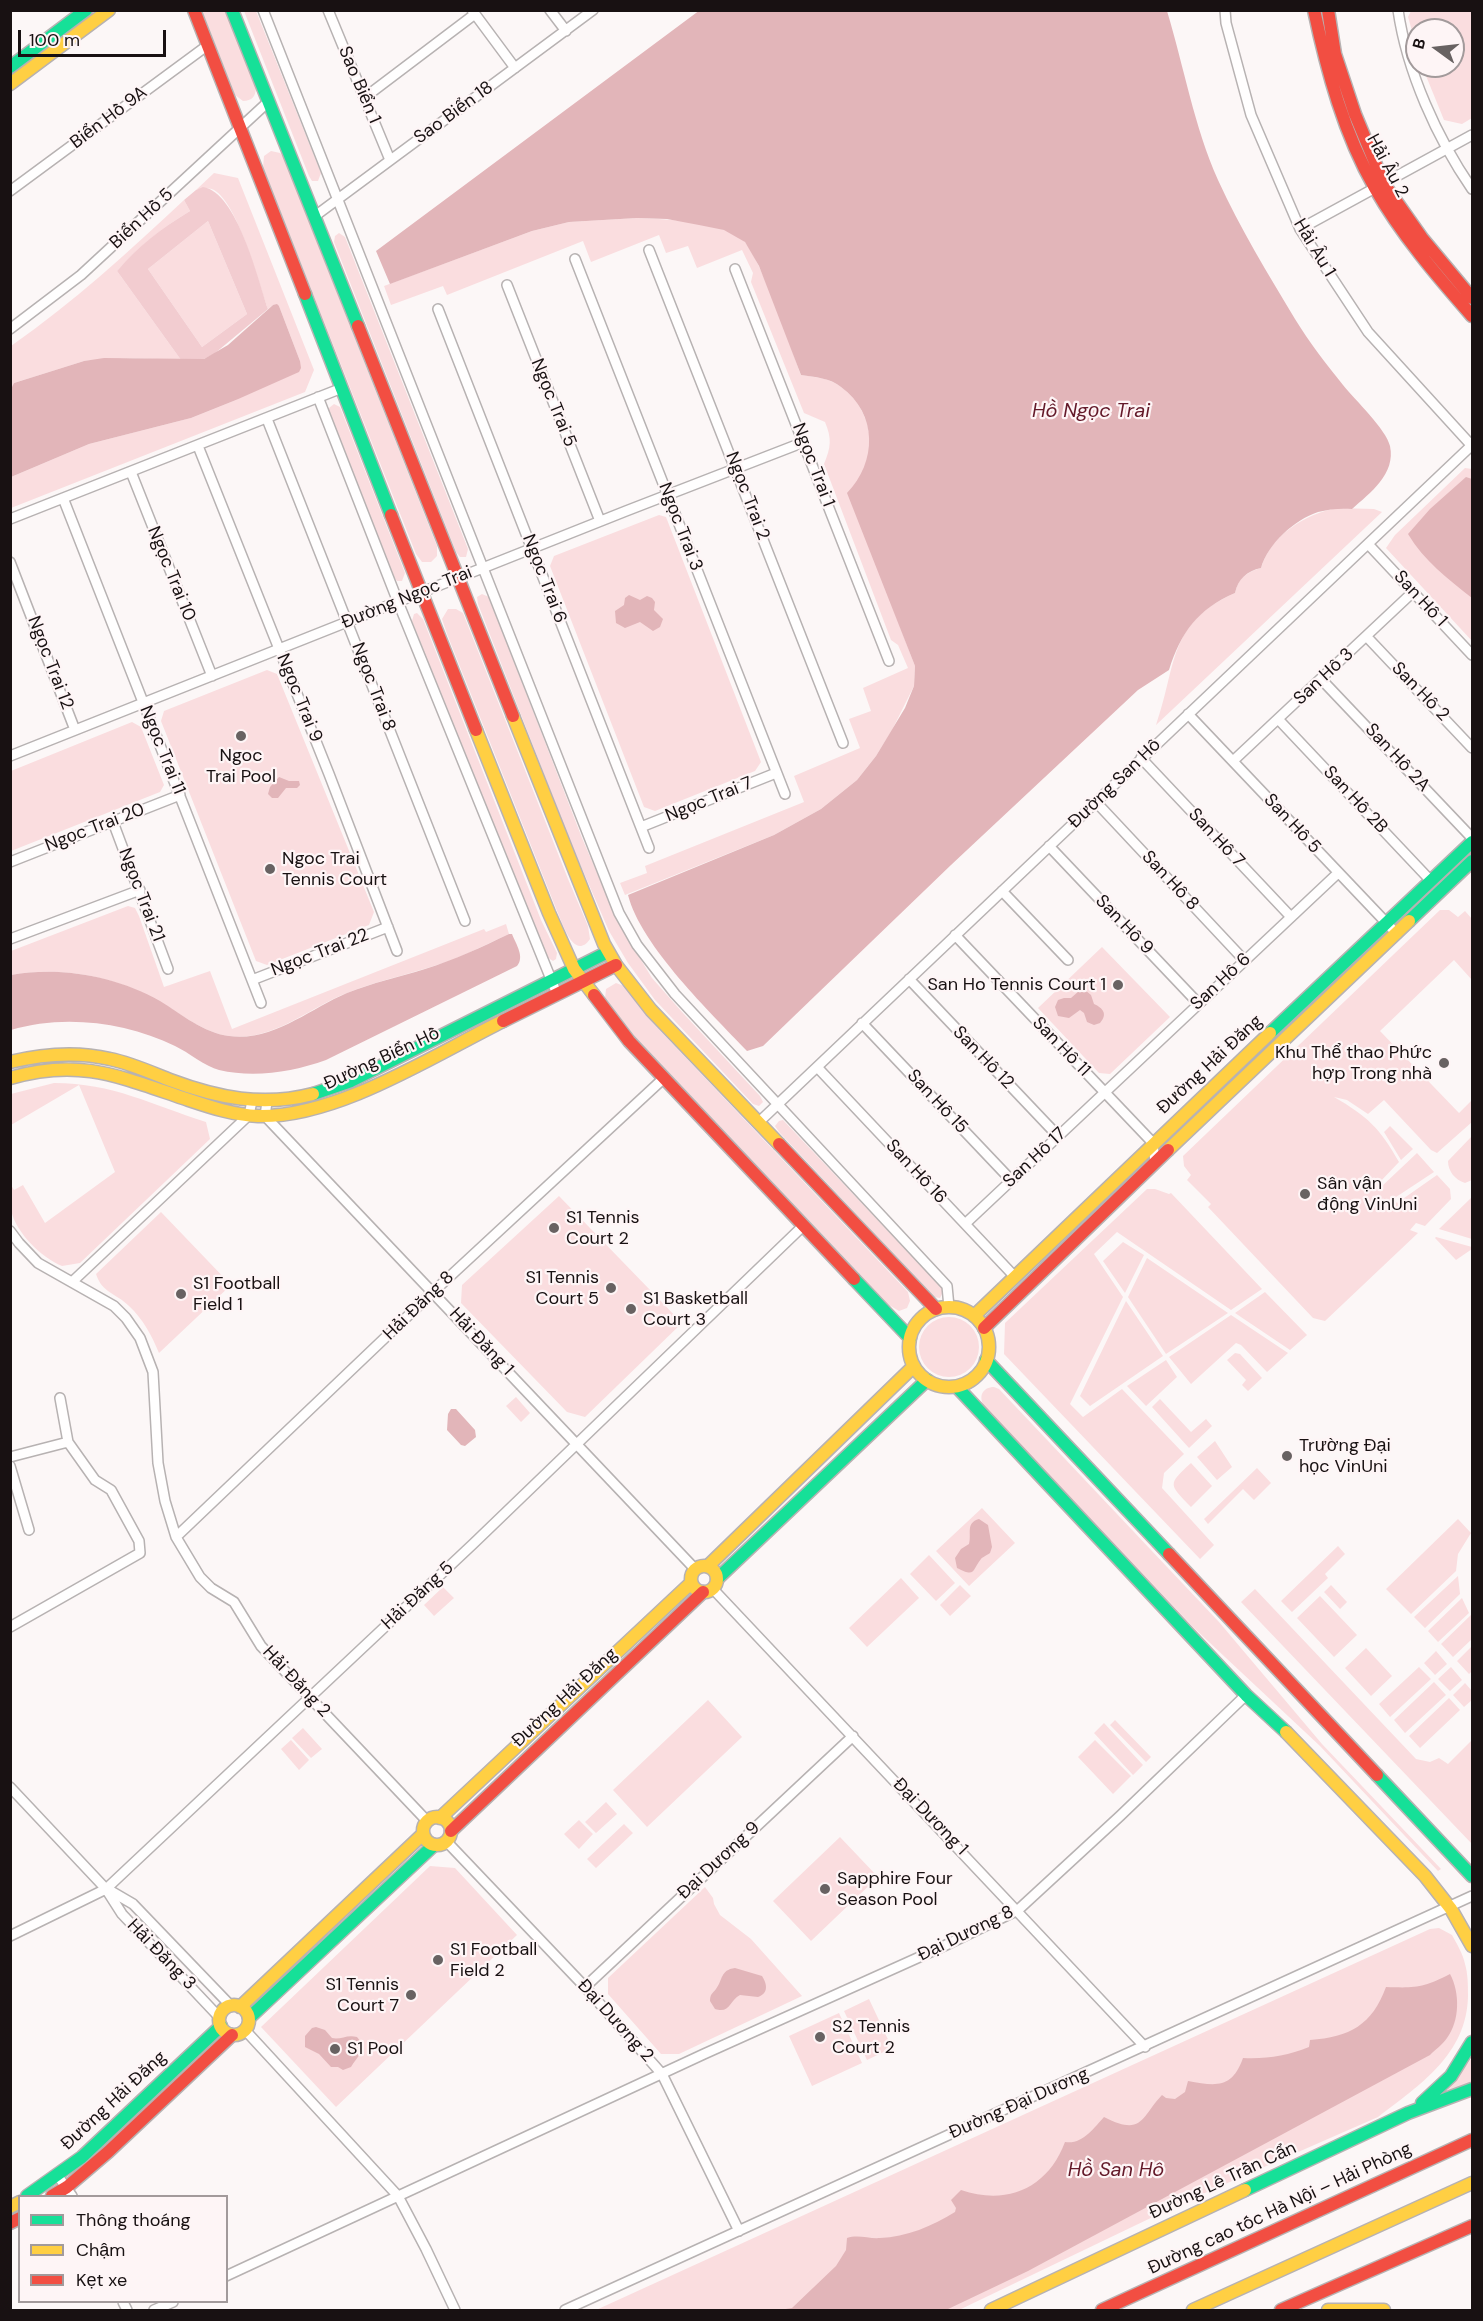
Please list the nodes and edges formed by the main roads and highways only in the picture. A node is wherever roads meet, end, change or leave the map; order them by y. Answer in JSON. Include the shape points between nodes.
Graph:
{"nodes":[{"id":1,"x":86,"y":10,"type":"edge"},
{"id":2,"x":109,"y":10,"type":"edge"},
{"id":3,"x":194,"y":10,"type":"edge"},
{"id":4,"x":232,"y":10,"type":"edge"},
{"id":5,"x":1314,"y":10,"type":"edge"},
{"id":6,"x":1328,"y":10,"type":"edge"},
{"id":7,"x":10,"y":67,"type":"edge"},
{"id":8,"x":10,"y":84,"type":"edge"},
{"id":9,"x":1379,"y":186,"type":"junction"},
{"id":10,"x":1473,"y":298,"type":"edge"},
{"id":11,"x":1473,"y":316,"type":"edge"},
{"id":12,"x":1473,"y":840,"type":"edge"},
{"id":13,"x":1473,"y":861,"type":"edge"},
{"id":14,"x":608,"y":952,"type":"junction"},
{"id":15,"x":616,"y":964,"type":"junction"},
{"id":16,"x":574,"y":969,"type":"junction"},
{"id":17,"x":582,"y":982,"type":"junction"},
{"id":18,"x":10,"y":1062,"type":"edge"},
{"id":19,"x":10,"y":1078,"type":"edge"},
{"id":20,"x":1141,"y":1155,"type":"junction"},
{"id":21,"x":1155,"y":1163,"type":"junction"},
{"id":22,"x":942,"y":1308,"type":"junction"},
{"id":23,"x":974,"y":1316,"type":"junction"},
{"id":24,"x":984,"y":1328,"type":"junction"},
{"id":25,"x":910,"y":1338,"type":"junction"},
{"id":26,"x":986,"y":1360,"type":"junction"},
{"id":27,"x":914,"y":1366,"type":"junction"},
{"id":28,"x":927,"y":1380,"type":"junction"},
{"id":29,"x":957,"y":1387,"type":"junction"},
{"id":30,"x":708,"y":1566,"type":"junction"},
{"id":31,"x":692,"y":1583,"type":"junction"},
{"id":32,"x":711,"y":1587,"type":"junction"},
{"id":33,"x":434,"y":1819,"type":"junction"},
{"id":34,"x":423,"y":1834,"type":"junction"},
{"id":35,"x":449,"y":1836,"type":"junction"},
{"id":36,"x":434,"y":1845,"type":"junction"},
{"id":37,"x":1473,"y":1876,"type":"edge"},
{"id":38,"x":1448,"y":1907,"type":"junction"},
{"id":39,"x":1473,"y":1926,"type":"edge"},
{"id":40,"x":1473,"y":1946,"type":"edge"},
{"id":41,"x":236,"y":2006,"type":"junction"},
{"id":42,"x":220,"y":2022,"type":"junction"},
{"id":43,"x":247,"y":2024,"type":"junction"},
{"id":44,"x":232,"y":2035,"type":"junction"},
{"id":45,"x":1473,"y":2042,"type":"edge"},
{"id":46,"x":1473,"y":2089,"type":"edge"},
{"id":47,"x":1408,"y":2113,"type":"junction"},
{"id":48,"x":1473,"y":2140,"type":"edge"},
{"id":49,"x":1473,"y":2183,"type":"edge"},
{"id":50,"x":70,"y":2192,"type":"edge"},
{"id":51,"x":29,"y":2195,"type":"edge"},
{"id":52,"x":1473,"y":2226,"type":"edge"},
{"id":53,"x":991,"y":2310,"type":"edge"},
{"id":54,"x":1101,"y":2310,"type":"edge"},
{"id":55,"x":1193,"y":2310,"type":"edge"},
{"id":56,"x":1281,"y":2310,"type":"edge"},
{"id":57,"x":1328,"y":2310,"type":"edge"},
{"id":58,"x":1384,"y":2310,"type":"edge"}],
"edges":[{"from":1,"to":7,"type":"main road"},
{"from":2,"to":8,"type":"main road"},
{"from":3,"to":16,"type":"main road","via":[[421,592]]},
{"from":4,"to":14,"type":"main road"},
{"from":5,"to":9,"type":"main road","name":"Hải Âu 2","via":[[1326,65],[1356,151]]},
{"from":6,"to":9,"type":"main road","name":"Hải Âu 2","via":[[1338,64]]},
{"from":9,"to":10,"type":"main road","name":"Hải Âu 2"},
{"from":9,"to":11,"type":"main road","name":"Hải Âu 2","via":[[1429,267]]},
{"from":12,"to":20,"type":"main road","name":"Đường Hải Đăng"},
{"from":13,"to":21,"type":"main road","name":"Đường Hải Đăng"},
{"from":14,"to":15,"type":"main road"},
{"from":14,"to":16,"type":"main road","name":"Đường Biển Hồ"},
{"from":15,"to":17,"type":"main road","name":"Đường Biển Hồ"},
{"from":15,"to":22,"type":"main road","via":[[651,1010]]},
{"from":16,"to":17,"type":"main road"},
{"from":16,"to":18,"type":"main road","name":"Đường Biển Hồ","via":[[343,1084],[295,1098],[267,1102],[208,1093],[122,1062],[89,1055],[50,1054]]},
{"from":17,"to":19,"type":"main road","name":"Đường Biển Hồ","via":[[353,1096],[296,1112],[265,1116],[210,1107],[124,1076],[90,1069],[41,1070]]},
{"from":17,"to":25,"type":"main road","via":[[629,1041]]},
{"from":20,"to":21,"type":"main road"},
{"from":20,"to":23,"type":"main road","name":"Đường Hải Đăng"},
{"from":21,"to":24,"type":"main road","name":"Đường Hải Đăng"},
{"from":22,"to":23,"type":"main road","via":[[958,1308]]},
{"from":22,"to":25,"type":"main road","via":[[922,1318]]},
{"from":23,"to":24,"type":"main road"},
{"from":24,"to":26,"type":"main road","via":[[988,1338]]},
{"from":25,"to":27,"type":"main road"},
{"from":26,"to":29,"type":"main road","via":[[980,1372]]},
{"from":26,"to":37,"type":"main road"},
{"from":27,"to":28,"type":"main road"},
{"from":27,"to":30,"type":"main road"},
{"from":28,"to":29,"type":"main road"},
{"from":28,"to":32,"type":"main road","name":"Đường Hải Đăng"},
{"from":29,"to":38,"type":"main road","via":[[1246,1695],[1289,1733],[1415,1864]]},
{"from":30,"to":31,"type":"main road","via":[[695,1569]]},
{"from":30,"to":32,"type":"main road","via":[[716,1572]]},
{"from":31,"to":32,"type":"main road","via":[[697,1590]]},
{"from":31,"to":33,"type":"main road","name":"Đường Hải Đăng"},
{"from":32,"to":35,"type":"main road","name":"Đường Hải Đăng"},
{"from":33,"to":34,"type":"main road","via":[[423,1828]]},
{"from":33,"to":35,"type":"main road","via":[[449,1824]]},
{"from":34,"to":36,"type":"main road"},
{"from":34,"to":41,"type":"main road"},
{"from":35,"to":36,"type":"main road"},
{"from":36,"to":43,"type":"main road"},
{"from":38,"to":39,"type":"main road"},
{"from":38,"to":40,"type":"main road"},
{"from":41,"to":42,"type":"main road","via":[[223,2011]]},
{"from":41,"to":43,"type":"main road","via":[[245,2009]]},
{"from":42,"to":44,"type":"main road","via":[[225,2032]]},
{"from":42,"to":51,"type":"main road","name":"Đường Hải Đăng","via":[[95,2146]]},
{"from":43,"to":44,"type":"main road","via":[[240,2034]]},
{"from":44,"to":50,"type":"main road","name":"Đường Hải Đăng"},
{"from":45,"to":47,"type":"main road","via":[[1437,2092]]},
{"from":46,"to":47,"type":"main road","name":"Đường Lê Trần Cẩn"},
{"from":47,"to":53,"type":"main road","name":"Đường Lê Trần Cẩn"},
{"from":48,"to":54,"type":"main road","name":"Đường cao tốc Hà Nội – Hải Phòng"},
{"from":49,"to":55,"type":"main road"},
{"from":52,"to":56,"type":"main road"},
{"from":57,"to":58,"type":"main road"}]}
